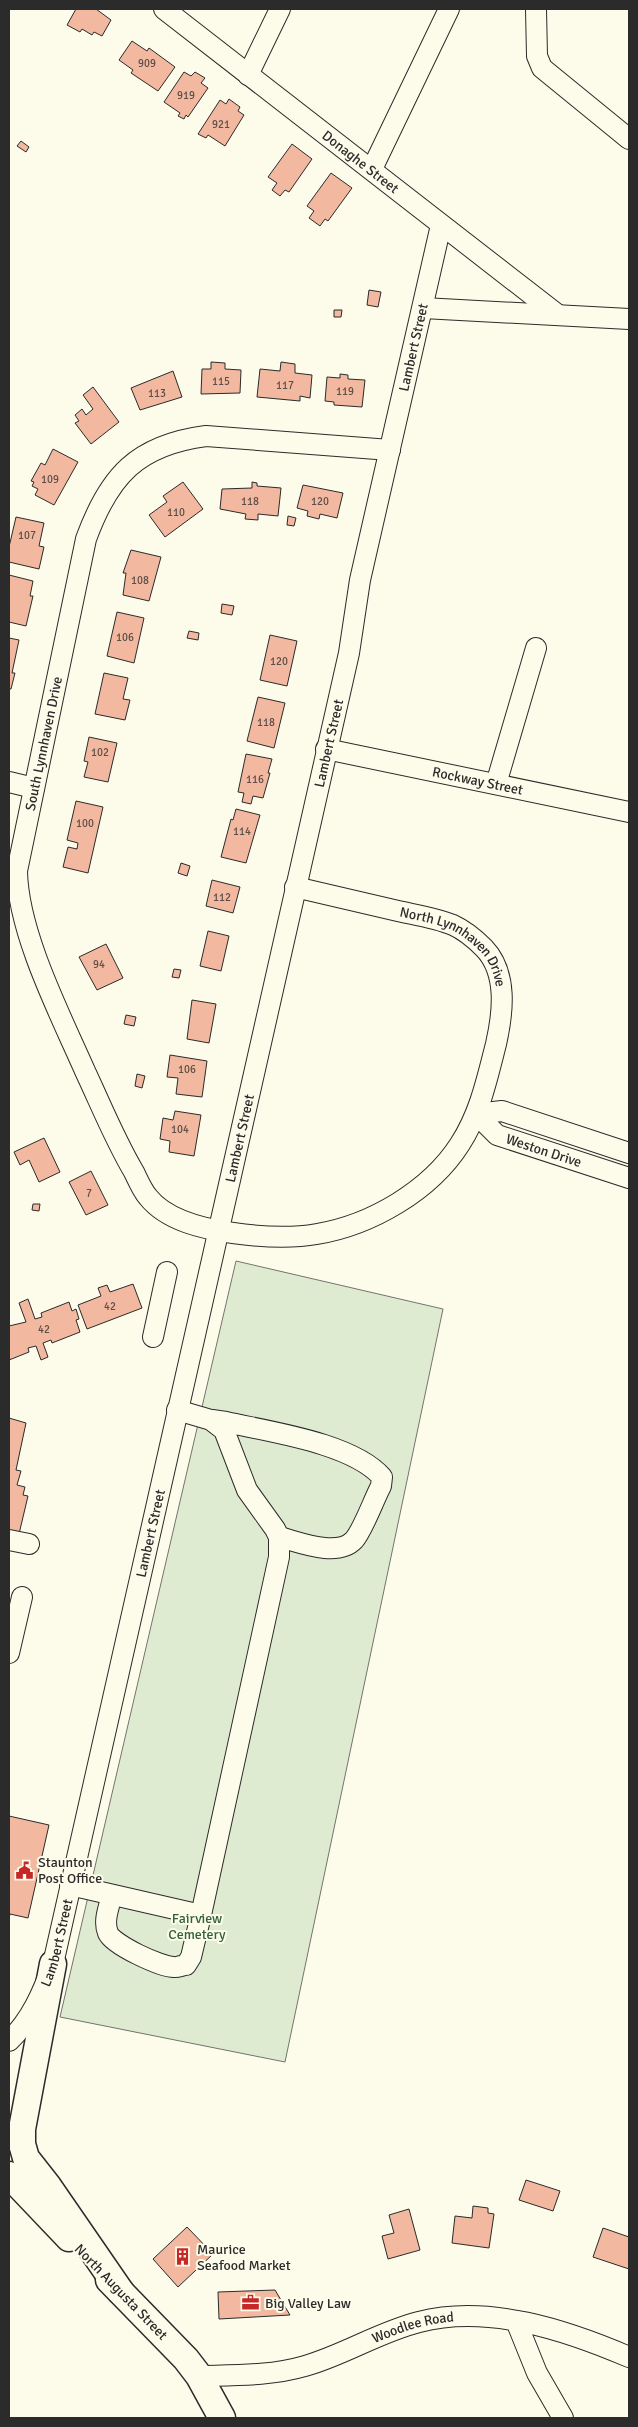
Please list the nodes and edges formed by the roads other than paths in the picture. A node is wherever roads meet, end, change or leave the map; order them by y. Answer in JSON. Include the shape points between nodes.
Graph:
{"nodes":[{"id":1,"x":164,"y":9,"type":"edge"},
{"id":2,"x":280,"y":9,"type":"edge"},
{"id":3,"x":449,"y":9,"type":"edge"},
{"id":4,"x":536,"y":9,"type":"edge"},
{"id":5,"x":248,"y":75,"type":"junction"},
{"id":6,"x":629,"y":140,"type":"edge"},
{"id":7,"x":372,"y":170,"type":"junction"},
{"id":8,"x":441,"y":225,"type":"junction"},
{"id":9,"x":423,"y":308,"type":"junction"},
{"id":10,"x":558,"y":314,"type":"junction"},
{"id":11,"x":629,"y":319,"type":"edge"},
{"id":12,"x":390,"y":450,"type":"junction"},
{"id":13,"x":536,"y":648,"type":"dead end"},
{"id":14,"x":326,"y":749,"type":"junction"},
{"id":15,"x":9,"y":782,"type":"edge"},
{"id":16,"x":496,"y":784,"type":"junction"},
{"id":17,"x":34,"y":788,"type":"junction"},
{"id":18,"x":629,"y":812,"type":"edge"},
{"id":19,"x":295,"y":887,"type":"junction"},
{"id":20,"x":476,"y":1114,"type":"junction"},
{"id":21,"x":628,"y":1153,"type":"edge"},
{"id":22,"x":626,"y":1181,"type":"edge"},
{"id":23,"x":217,"y":1231,"type":"junction"},
{"id":24,"x":167,"y":1272,"type":"dead end"},
{"id":25,"x":153,"y":1337,"type":"dead end"},
{"id":26,"x":177,"y":1410,"type":"junction"},
{"id":27,"x":212,"y":1420,"type":"junction"},
{"id":28,"x":279,"y":1537,"type":"junction"},
{"id":29,"x":9,"y":1540,"type":"edge"},
{"id":30,"x":29,"y":1544,"type":"dead end"},
{"id":31,"x":22,"y":1597,"type":"dead end"},
{"id":32,"x":9,"y":1653,"type":"edge"},
{"id":33,"x":70,"y":1886,"type":"junction"},
{"id":34,"x":112,"y":1895,"type":"junction"},
{"id":35,"x":200,"y":1915,"type":"junction"},
{"id":36,"x":53,"y":1964,"type":"junction"},
{"id":37,"x":9,"y":2041,"type":"edge"},
{"id":38,"x":9,"y":2175,"type":"edge"},
{"id":39,"x":120,"y":2292,"type":"junction"},
{"id":40,"x":516,"y":2321,"type":"junction"},
{"id":41,"x":629,"y":2358,"type":"edge"},
{"id":42,"x":199,"y":2376,"type":"junction"},
{"id":43,"x":222,"y":2418,"type":"edge"},
{"id":44,"x":563,"y":2418,"type":"edge"}],
"edges":[{"from":1,"to":5,"type":"street","name":"Donaghe Street"},
{"from":2,"to":5,"type":"street"},
{"from":3,"to":7,"type":"street"},
{"from":4,"to":6,"type":"street","via":[[536,48],[542,68]]},
{"from":5,"to":7,"type":"street","name":"Donaghe Street"},
{"from":7,"to":8,"type":"street","name":"Donaghe Street"},
{"from":8,"to":9,"type":"street","name":"Lambert Street"},
{"from":8,"to":10,"type":"street","name":"Donaghe Street"},
{"from":9,"to":10,"type":"street"},
{"from":9,"to":12,"type":"street","name":"Lambert Street"},
{"from":10,"to":11,"type":"street"},
{"from":12,"to":14,"type":"street","name":"Lambert Street"},
{"from":12,"to":17,"type":"street","name":"South Lynnhaven Drive","via":[[206,436],[160,447],[130,466],[103,498],[86,539]]},
{"from":13,"to":16,"type":"street"},
{"from":14,"to":16,"type":"street","name":"Rockway Street"},
{"from":14,"to":19,"type":"street","name":"Lambert Street"},
{"from":15,"to":17,"type":"street"},
{"from":16,"to":18,"type":"street","name":"Rockway Street"},
{"from":17,"to":23,"type":"street","name":"South Lynnhaven Drive","via":[[17,874],[22,910],[44,978],[125,1158],[148,1196],[162,1209],[184,1221]]},
{"from":19,"to":20,"type":"street","name":"North Lynnhaven Drive","via":[[452,924],[486,950],[493,960],[501,986],[501,1016]]},
{"from":19,"to":23,"type":"street","name":"Lambert Street"},
{"from":20,"to":21,"type":"street","name":"Weston Drive","via":[[502,1111]]},
{"from":20,"to":22,"type":"street","name":"Weston Drive","via":[[497,1135]]},
{"from":20,"to":23,"type":"street","name":"North Lynnhaven Drive","via":[[460,1144],[432,1176],[417,1190],[370,1218],[317,1234],[291,1237]]},
{"from":21,"to":22,"type":"street"},
{"from":23,"to":26,"type":"street","name":"Lambert Street"},
{"from":24,"to":25,"type":"street"},
{"from":26,"to":27,"type":"street"},
{"from":26,"to":33,"type":"street","name":"Lambert Street"},
{"from":27,"to":28,"type":"street","via":[[227,1434],[247,1490]]},
{"from":27,"to":28,"type":"street","via":[[338,1449],[382,1477],[381,1486],[354,1540],[330,1549]]},
{"from":28,"to":35,"type":"street","via":[[279,1556]]},
{"from":29,"to":30,"type":"street"},
{"from":31,"to":32,"type":"street"},
{"from":33,"to":34,"type":"street"},
{"from":33,"to":36,"type":"street","name":"Lambert Street"},
{"from":34,"to":35,"type":"street"},
{"from":34,"to":35,"type":"street","via":[[106,1921],[109,1935],[122,1946],[148,1959],[174,1967],[186,1965],[191,1957]]},
{"from":36,"to":37,"type":"street","name":"Lambert Street","via":[[38,2000]]},
{"from":36,"to":39,"type":"main road","via":[[22,2129],[22,2144],[26,2158]]},
{"from":38,"to":39,"type":"main road","name":"North Augusta Street"},
{"from":39,"to":42,"type":"main road","name":"North Augusta Street"},
{"from":40,"to":41,"type":"street","name":"Woodlee Road","via":[[591,2342]]},
{"from":40,"to":42,"type":"street","name":"Woodlee Road","via":[[456,2317],[428,2320],[392,2330],[306,2366],[263,2374]]},
{"from":40,"to":44,"type":"street","via":[[536,2373]]},
{"from":42,"to":43,"type":"main road","name":"North Augusta Street"}]}
